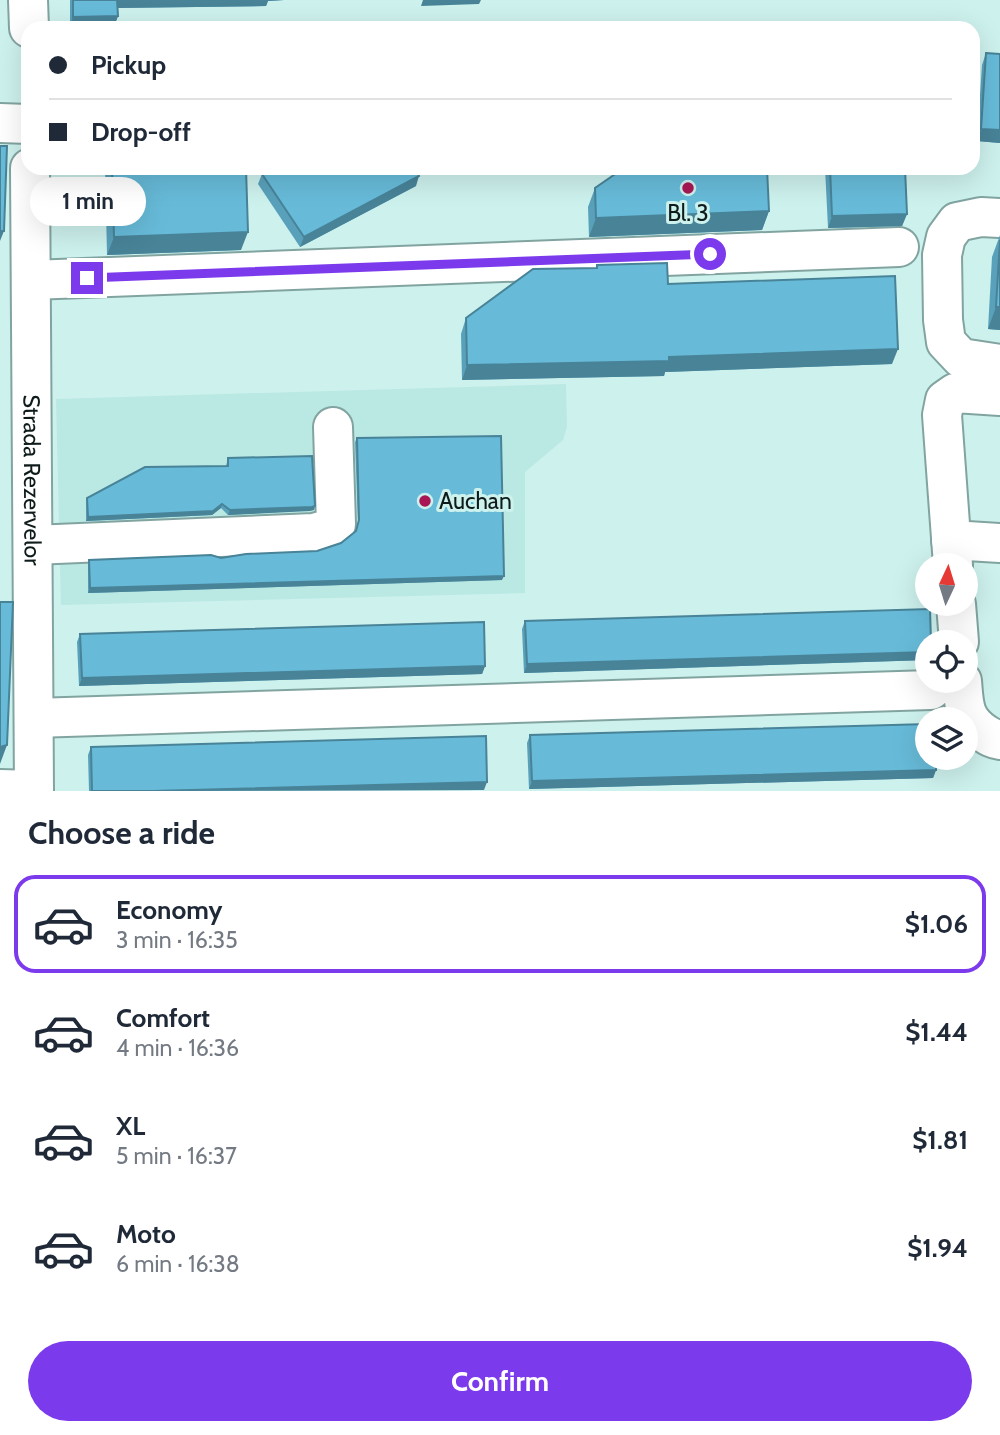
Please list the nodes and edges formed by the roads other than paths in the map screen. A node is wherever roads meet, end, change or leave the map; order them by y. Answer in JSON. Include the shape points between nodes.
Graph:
{"nodes":[{"id":1,"x":29,"y":0,"type":"edge"},
{"id":2,"x":29,"y":21,"type":"edge"},
{"id":3,"x":0,"y":123,"type":"edge"},
{"id":4,"x":21,"y":124,"type":"edge"},
{"id":5,"x":30,"y":175,"type":"edge"},
{"id":6,"x":1000,"y":218,"type":"edge"},
{"id":7,"x":898,"y":247,"type":"dead end"},
{"id":8,"x":21,"y":298,"type":"edge"},
{"id":9,"x":1000,"y":364,"type":"edge"},
{"id":10,"x":1000,"y":396,"type":"edge"},
{"id":11,"x":334,"y":427,"type":"dead end"},
{"id":12,"x":20,"y":543,"type":"edge"},
{"id":13,"x":1000,"y":543,"type":"edge"},
{"id":14,"x":952,"y":552,"type":"edge"},
{"id":15,"x":915,"y":686,"type":"edge"},
{"id":16,"x":953,"y":693,"type":"edge"},
{"id":17,"x":34,"y":718,"type":"junction"},
{"id":18,"x":1000,"y":740,"type":"edge"},
{"id":19,"x":23,"y":790,"type":"edge"}],
"edges":[{"from":1,"to":2,"type":"street"},
{"from":3,"to":4,"type":"street"},
{"from":5,"to":8,"type":"street","name":"Strada Rezervelor"},
{"from":6,"to":9,"type":"street","via":[[957,222],[946,237],[942,256],[946,342],[961,358]]},
{"from":7,"to":8,"type":"street"},
{"from":8,"to":12,"type":"street","name":"Strada Rezervelor"},
{"from":10,"to":14,"type":"street","via":[[955,393],[945,400],[942,415]]},
{"from":11,"to":12,"type":"street","via":[[336,524],[328,529]]},
{"from":12,"to":17,"type":"street","name":"Strada Rezervelor"},
{"from":13,"to":14,"type":"street"},
{"from":15,"to":17,"type":"street"},
{"from":16,"to":18,"type":"street","via":[[971,724]]},
{"from":17,"to":19,"type":"street","name":"Strada Rezervelor"}]}
